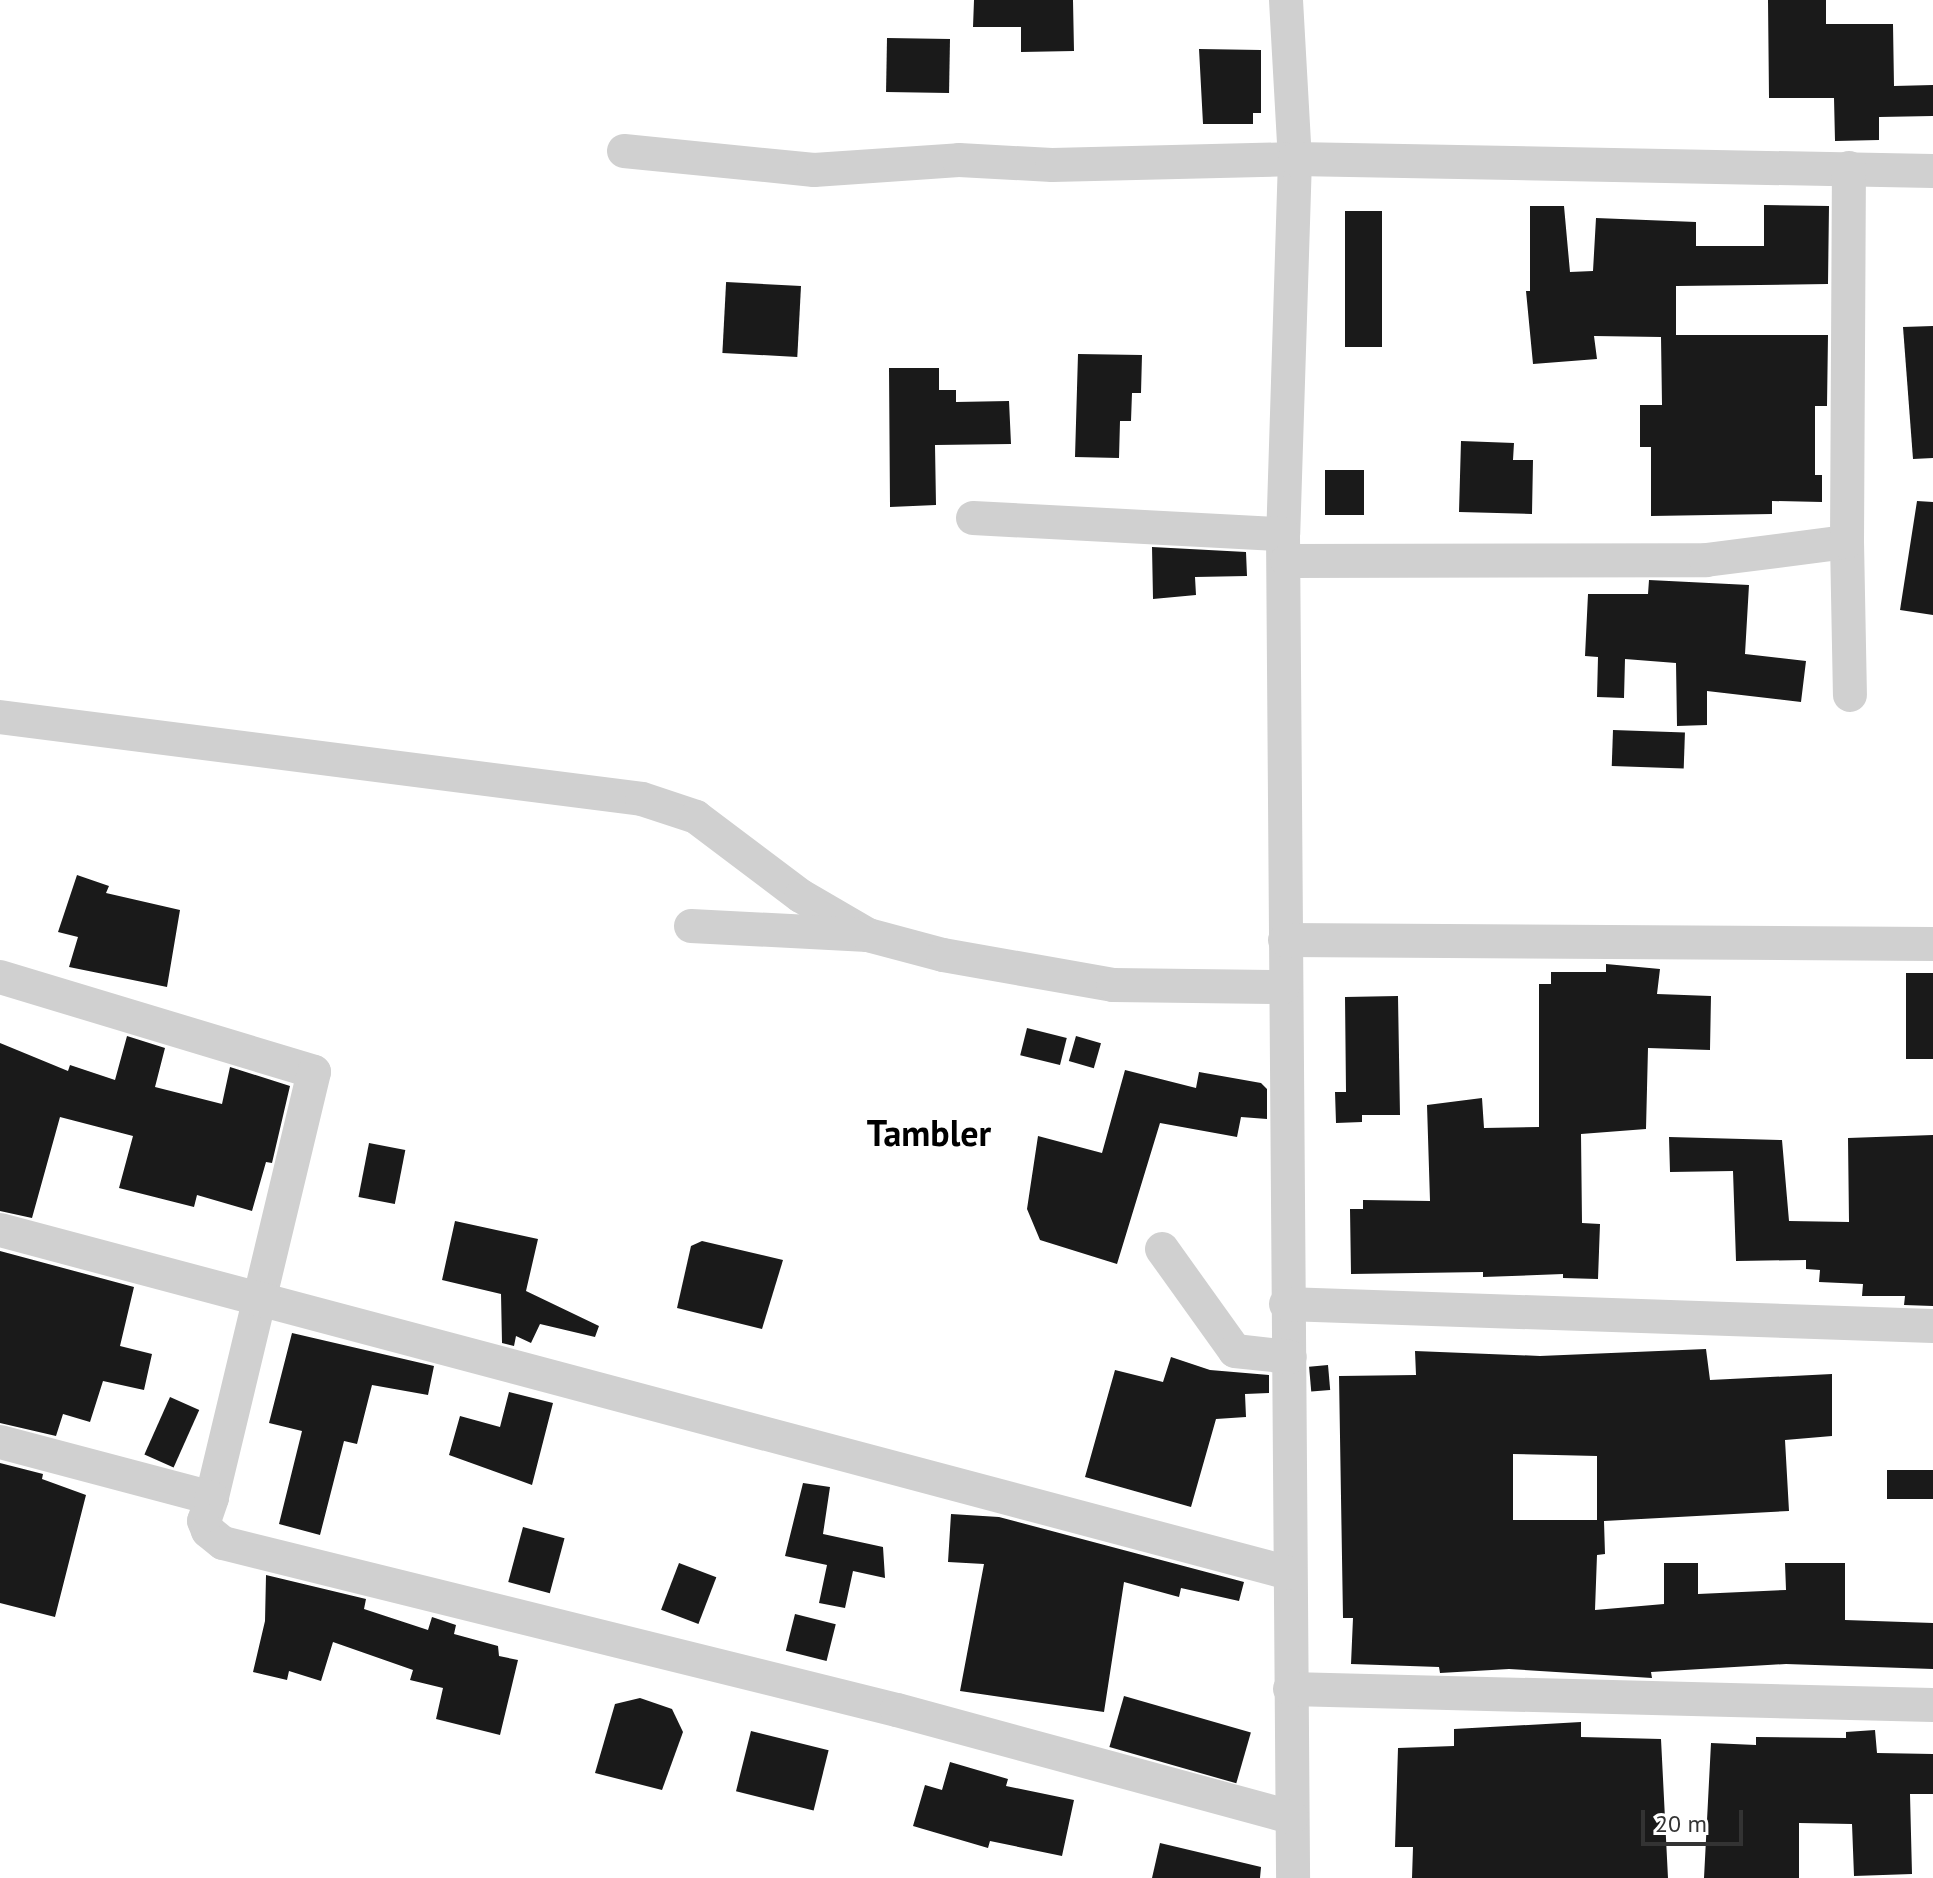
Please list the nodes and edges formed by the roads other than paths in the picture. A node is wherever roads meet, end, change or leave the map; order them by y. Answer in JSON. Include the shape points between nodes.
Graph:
{"nodes":[{"id":1,"x":1286,"y":0,"type":"edge"},
{"id":2,"x":624,"y":151,"type":"dead end"},
{"id":3,"x":1295,"y":159,"type":"junction"},
{"id":4,"x":1849,"y":168,"type":"junction"},
{"id":5,"x":1933,"y":171,"type":"edge"},
{"id":6,"x":973,"y":518,"type":"dead end"},
{"id":7,"x":1847,"y":542,"type":"junction"},
{"id":8,"x":1285,"y":548,"type":"junction"},
{"id":9,"x":1850,"y":695,"type":"dead end"},
{"id":10,"x":0,"y":717,"type":"edge"},
{"id":11,"x":691,"y":926,"type":"dead end"},
{"id":12,"x":868,"y":935,"type":"junction"},
{"id":13,"x":1285,"y":940,"type":"junction"},
{"id":14,"x":1933,"y":944,"type":"edge"},
{"id":15,"x":0,"y":977,"type":"edge"},
{"id":16,"x":1283,"y":987,"type":"junction"},
{"id":17,"x":0,"y":1230,"type":"edge"},
{"id":18,"x":1162,"y":1249,"type":"dead end"},
{"id":19,"x":261,"y":1303,"type":"junction"},
{"id":20,"x":1286,"y":1304,"type":"junction"},
{"id":21,"x":1933,"y":1326,"type":"edge"},
{"id":22,"x":1290,"y":1357,"type":"junction"},
{"id":23,"x":0,"y":1442,"type":"edge"},
{"id":24,"x":212,"y":1498,"type":"junction"},
{"id":25,"x":1289,"y":1573,"type":"junction"},
{"id":26,"x":1290,"y":1689,"type":"junction"},
{"id":27,"x":1933,"y":1705,"type":"edge"},
{"id":28,"x":1292,"y":1817,"type":"junction"},
{"id":29,"x":1293,"y":1878,"type":"edge"}],
"edges":[{"from":1,"to":3,"type":"street"},
{"from":2,"to":3,"type":"street","via":[[814,170],[959,160],[1052,165]]},
{"from":3,"to":4,"type":"street"},
{"from":3,"to":8,"type":"street"},
{"from":4,"to":5,"type":"street"},
{"from":4,"to":7,"type":"street"},
{"from":6,"to":8,"type":"street"},
{"from":7,"to":8,"type":"street","via":[[1706,560]]},
{"from":7,"to":9,"type":"street"},
{"from":8,"to":13,"type":"street"},
{"from":10,"to":12,"type":"street","via":[[642,799],[696,817],[801,896]]},
{"from":11,"to":12,"type":"street"},
{"from":12,"to":16,"type":"street","via":[[1069,980]]},
{"from":13,"to":14,"type":"street"},
{"from":13,"to":16,"type":"street"},
{"from":15,"to":19,"type":"street","via":[[314,1072]]},
{"from":16,"to":20,"type":"street"},
{"from":17,"to":19,"type":"street"},
{"from":18,"to":22,"type":"street","via":[[1235,1351]]},
{"from":19,"to":24,"type":"street"},
{"from":19,"to":25,"type":"street","via":[[909,1469]]},
{"from":20,"to":21,"type":"street"},
{"from":20,"to":22,"type":"street"},
{"from":22,"to":25,"type":"street"},
{"from":23,"to":24,"type":"street"},
{"from":24,"to":28,"type":"street","via":[[204,1521],[223,1543],[897,1710]]},
{"from":25,"to":26,"type":"street"},
{"from":26,"to":27,"type":"street"},
{"from":26,"to":28,"type":"street"},
{"from":28,"to":29,"type":"street"}]}
